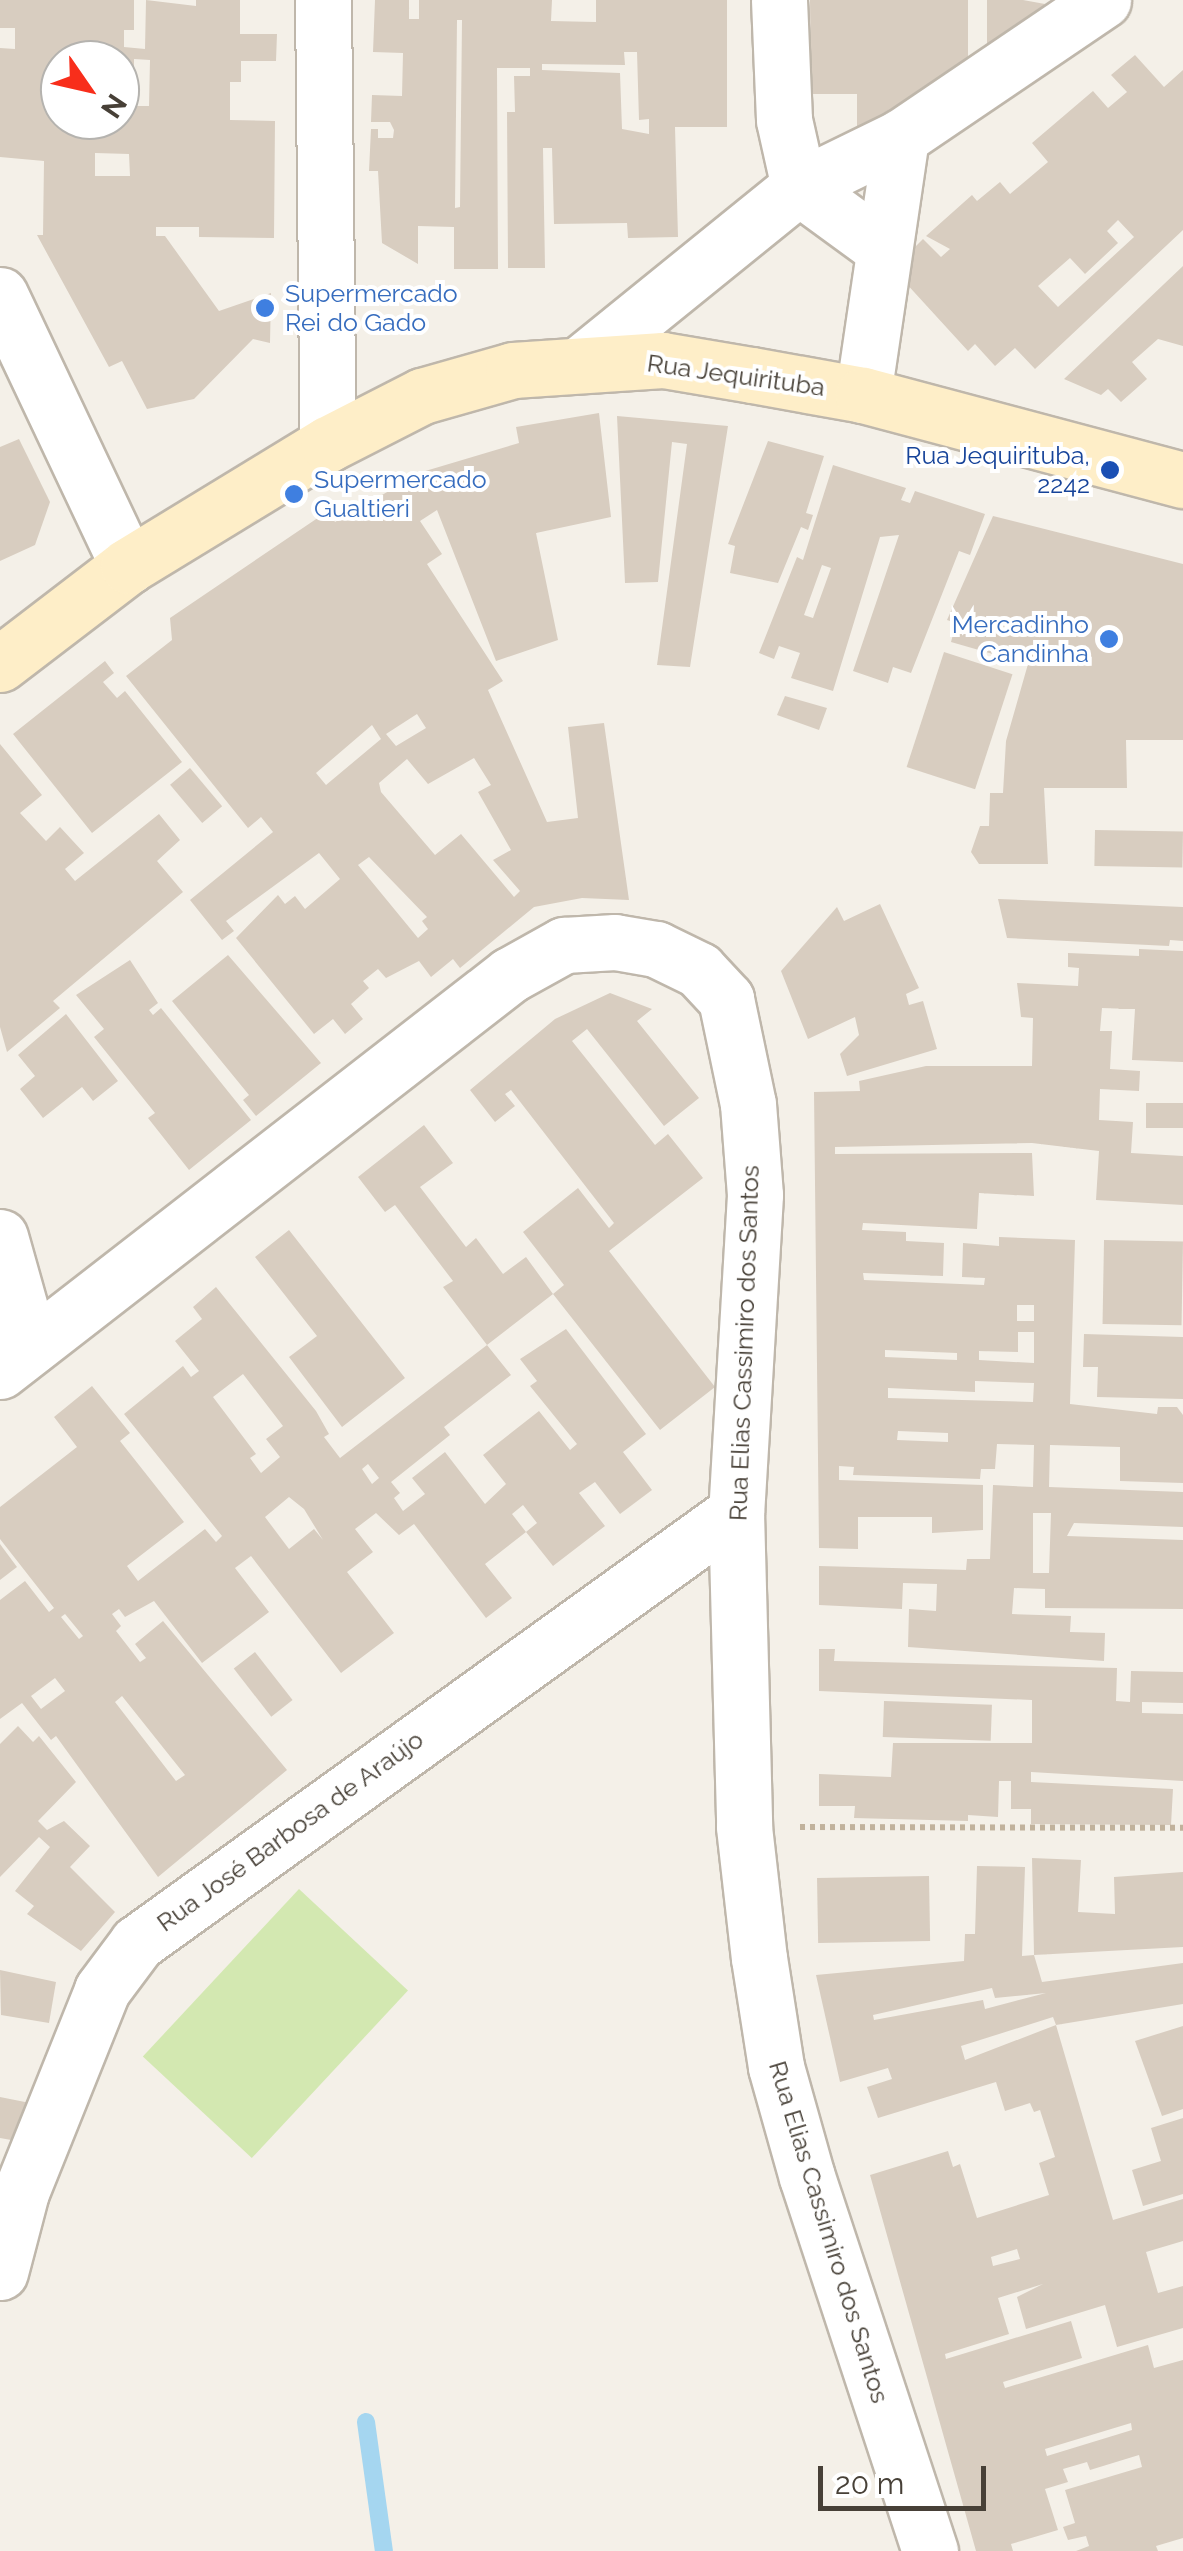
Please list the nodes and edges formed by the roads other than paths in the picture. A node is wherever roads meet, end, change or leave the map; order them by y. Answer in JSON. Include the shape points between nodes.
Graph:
{"nodes":[{"id":1,"x":323,"y":0,"type":"edge"},
{"id":2,"x":779,"y":0,"type":"edge"},
{"id":3,"x":1103,"y":0,"type":"edge"},
{"id":4,"x":901,"y":136,"type":"junction"},
{"id":5,"x":798,"y":187,"type":"junction"},
{"id":6,"x":880,"y":246,"type":"junction"},
{"id":7,"x":0,"y":296,"type":"edge"},
{"id":8,"x":584,"y":361,"type":"junction"},
{"id":9,"x":863,"y":395,"type":"junction"},
{"id":10,"x":328,"y":444,"type":"junction"},
{"id":11,"x":1183,"y":480,"type":"edge"},
{"id":12,"x":128,"y":566,"type":"junction"},
{"id":13,"x":0,"y":664,"type":"edge"},
{"id":14,"x":0,"y":1237,"type":"edge"},
{"id":15,"x":15,"y":1359,"type":"edge"},
{"id":16,"x":736,"y":1512,"type":"junction"},
{"id":17,"x":0,"y":2272,"type":"edge"},
{"id":18,"x":930,"y":2551,"type":"edge"}],
"edges":[{"from":1,"to":10,"type":"street"},
{"from":2,"to":5,"type":"street","via":[[784,120]]},
{"from":3,"to":4,"type":"street"},
{"from":4,"to":5,"type":"street"},
{"from":4,"to":6,"type":"street"},
{"from":5,"to":6,"type":"street"},
{"from":5,"to":8,"type":"street"},
{"from":6,"to":9,"type":"street"},
{"from":7,"to":12,"type":"street"},
{"from":8,"to":9,"type":"main road","name":"Rua Jequirituba","via":[[663,360]]},
{"from":8,"to":10,"type":"main road","name":"Rua Jequirituba","via":[[513,370],[422,396]]},
{"from":9,"to":11,"type":"main road","name":"Rua Jequirituba"},
{"from":10,"to":12,"type":"main road","name":"Rua Jequirituba"},
{"from":12,"to":13,"type":"main road","name":"Rua Jequirituba"},
{"from":14,"to":15,"type":"street"},
{"from":15,"to":16,"type":"street","name":"Rua Elias Cassimiro dos Santos","via":[[510,975],[564,945],[615,942],[656,950],[698,970],[726,1000],[748,1104],[755,1195]]},
{"from":16,"to":17,"type":"street","name":"Rua José Barbosa de Araújo","via":[[137,1944],[102,1990],[21,2192]]},
{"from":16,"to":18,"type":"street","name":"Rua Elias Cassimiro dos Santos","via":[[744,1827],[776,2067]]}]}
